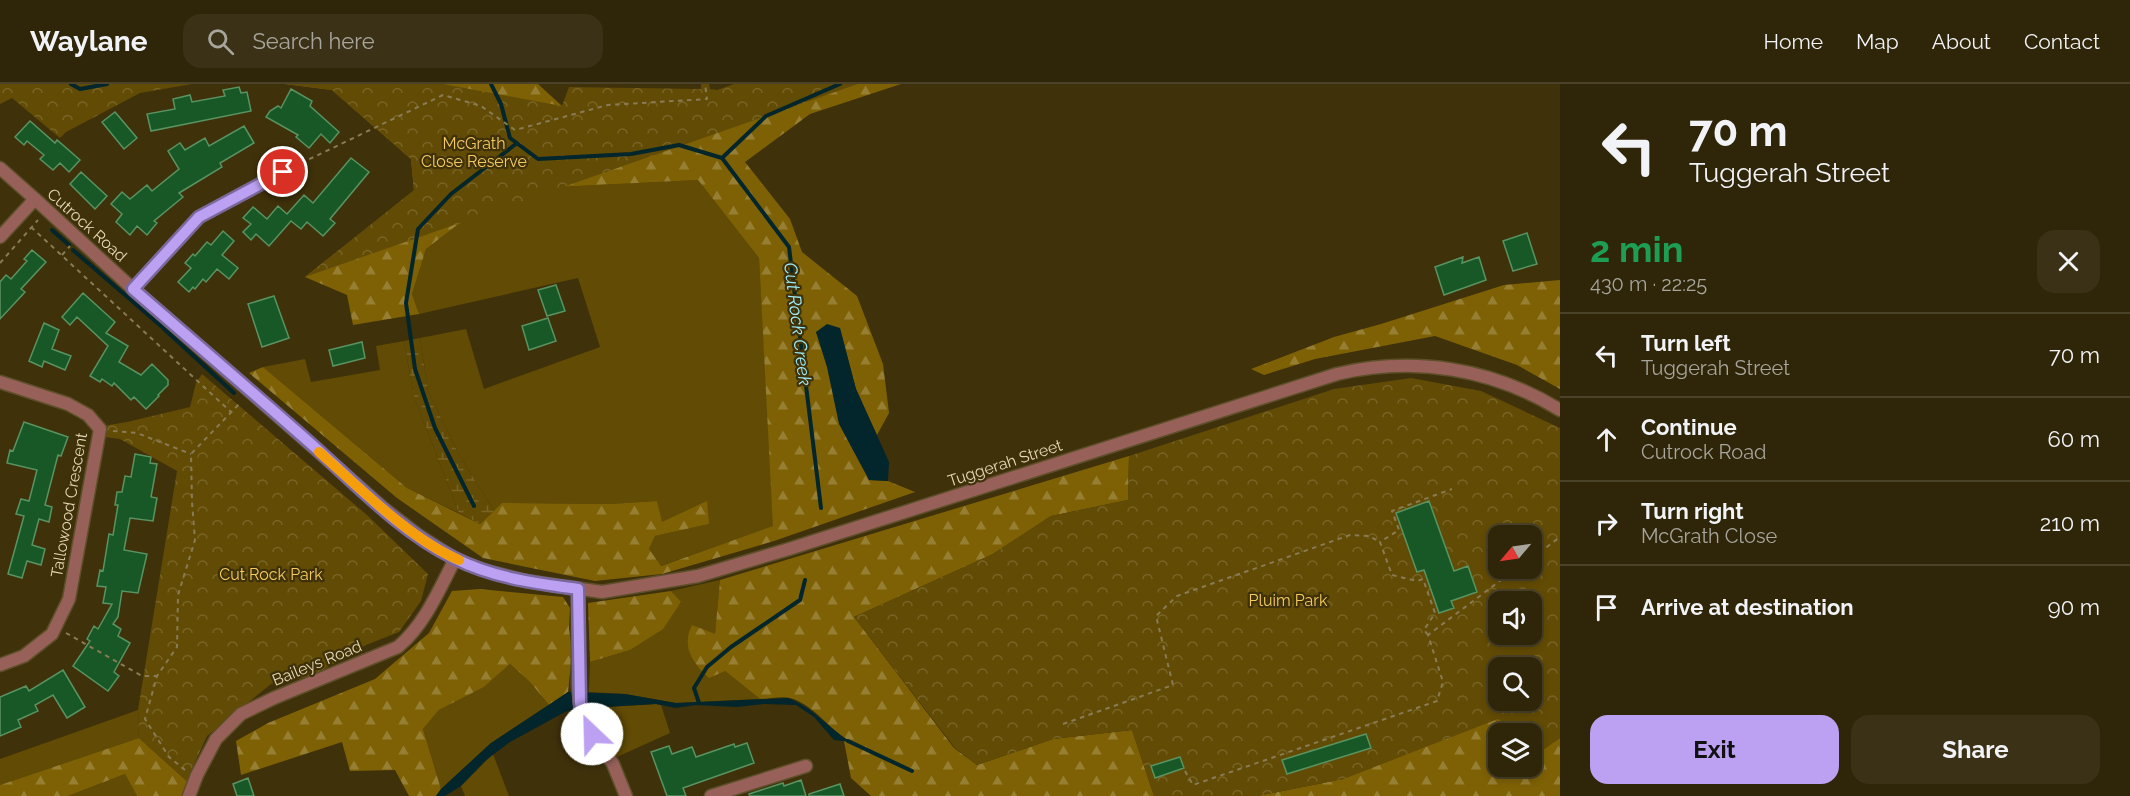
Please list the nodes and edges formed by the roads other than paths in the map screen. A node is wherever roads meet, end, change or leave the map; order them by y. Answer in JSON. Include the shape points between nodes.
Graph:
{"nodes":[{"id":1,"x":0,"y":168,"type":"edge"},
{"id":2,"x":283,"y":172,"type":"road end"},
{"id":3,"x":35,"y":199,"type":"junction"},
{"id":4,"x":0,"y":237,"type":"edge"},
{"id":5,"x":133,"y":289,"type":"junction"},
{"id":6,"x":0,"y":382,"type":"edge"},
{"id":7,"x":1560,"y":410,"type":"edge"},
{"id":8,"x":455,"y":559,"type":"junction"},
{"id":9,"x":578,"y":589,"type":"junction"},
{"id":10,"x":0,"y":665,"type":"edge"},
{"id":11,"x":806,"y":766,"type":"dead end"},
{"id":12,"x":189,"y":796,"type":"edge"},
{"id":13,"x":626,"y":796,"type":"edge"},
{"id":14,"x":711,"y":796,"type":"edge"}],
"edges":[{"from":1,"to":3,"type":"street","name":"Cutrock Road"},
{"from":2,"to":5,"type":"street","via":[[199,217]]},
{"from":3,"to":4,"type":"street"},
{"from":3,"to":5,"type":"street","name":"Cutrock Road"},
{"from":5,"to":8,"type":"street","name":"Cutrock Road","via":[[383,508]]},
{"from":6,"to":10,"type":"street","name":"Tallowood Crescent","via":[[68,404],[88,415],[100,429],[69,599],[52,634],[24,656]]},
{"from":7,"to":9,"type":"street","name":"Tuggerah Street","via":[[1486,377],[1424,365],[1362,368],[698,576],[602,592]]},
{"from":8,"to":9,"type":"street","name":"Tuggerah Street","via":[[525,582]]},
{"from":8,"to":12,"type":"street","name":"Baileys Road","via":[[411,636],[398,647],[241,714],[216,739]]},
{"from":9,"to":13,"type":"street","via":[[582,719],[613,764]]},
{"from":11,"to":14,"type":"street"}]}
